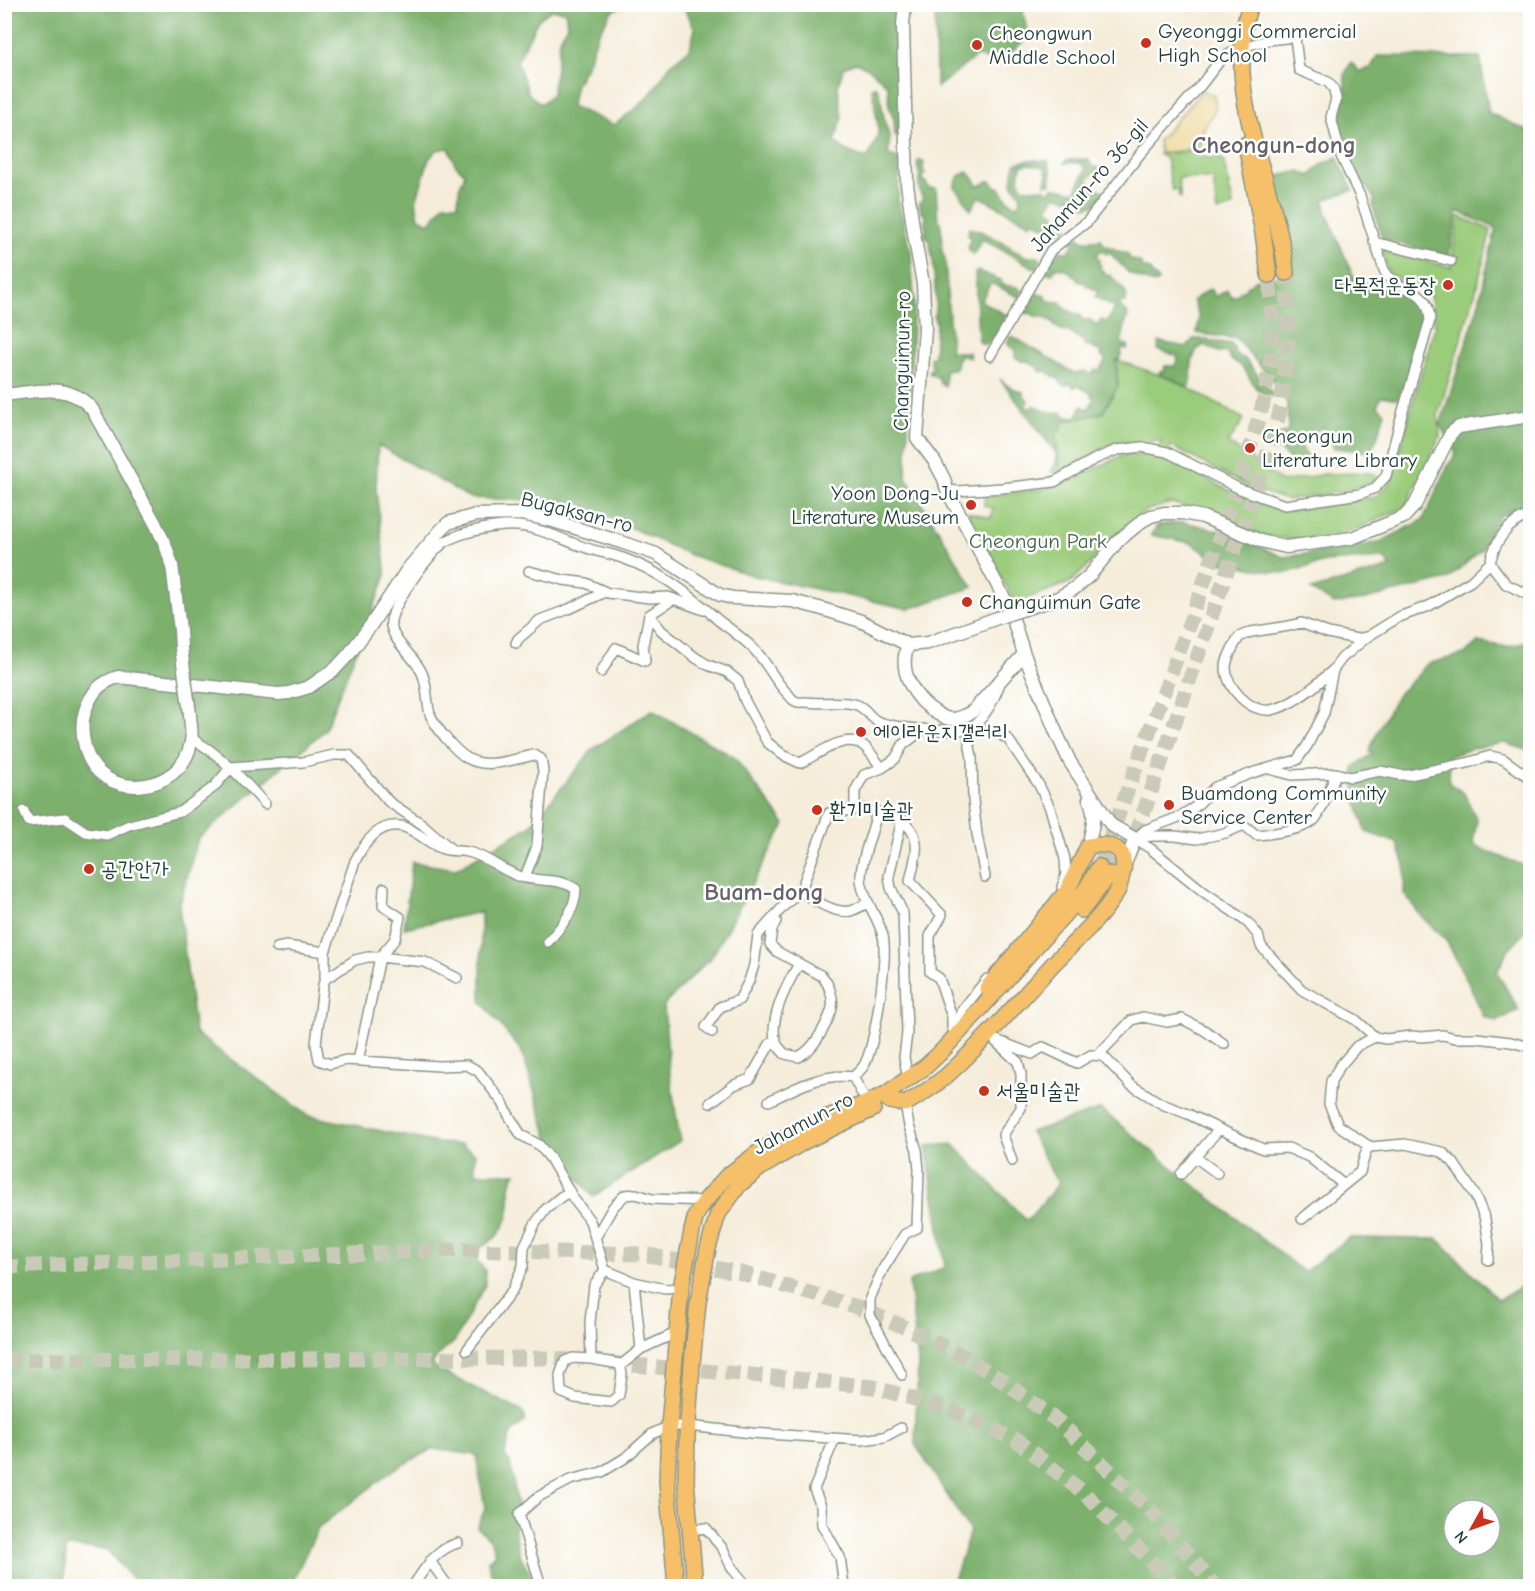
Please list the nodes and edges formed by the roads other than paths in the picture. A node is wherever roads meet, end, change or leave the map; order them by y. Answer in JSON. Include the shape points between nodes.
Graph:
{"nodes":[{"id":1,"x":905,"y":4,"type":"edge"},
{"id":2,"x":1241,"y":4,"type":"edge"},
{"id":3,"x":1250,"y":4,"type":"edge"},
{"id":4,"x":1238,"y":49,"type":"junction"},
{"id":5,"x":1374,"y":242,"type":"junction"},
{"id":6,"x":1451,"y":261,"type":"dead end"},
{"id":7,"x":1286,"y":273,"type":"tunnel mouth"},
{"id":8,"x":1269,"y":275,"type":"tunnel mouth"},
{"id":9,"x":990,"y":356,"type":"dead end"},
{"id":10,"x":4,"y":395,"type":"edge"},
{"id":11,"x":1530,"y":416,"type":"edge"},
{"id":12,"x":947,"y":490,"type":"junction"},
{"id":13,"x":1530,"y":515,"type":"edge"},
{"id":14,"x":1490,"y":563,"type":"junction"},
{"id":15,"x":528,"y":571,"type":"dead end"},
{"id":16,"x":605,"y":592,"type":"junction"},
{"id":17,"x":1530,"y":596,"type":"edge"},
{"id":18,"x":674,"y":599,"type":"junction"},
{"id":19,"x":709,"y":612,"type":"junction"},
{"id":20,"x":649,"y":615,"type":"junction"},
{"id":21,"x":1366,"y":637,"type":"junction"},
{"id":22,"x":516,"y":643,"type":"dead end"},
{"id":23,"x":908,"y":645,"type":"junction"},
{"id":24,"x":1024,"y":654,"type":"junction"},
{"id":25,"x":1333,"y":670,"type":"junction"},
{"id":26,"x":602,"y":672,"type":"dead end"},
{"id":27,"x":1001,"y":681,"type":"junction"},
{"id":28,"x":971,"y":728,"type":"junction"},
{"id":29,"x":924,"y":729,"type":"junction"},
{"id":30,"x":192,"y":739,"type":"junction"},
{"id":31,"x":231,"y":767,"type":"junction"},
{"id":32,"x":882,"y":768,"type":"junction"},
{"id":33,"x":1269,"y":769,"type":"junction"},
{"id":34,"x":1336,"y":773,"type":"junction"},
{"id":35,"x":1530,"y":778,"type":"edge"},
{"id":36,"x":1088,"y":789,"type":"junction"},
{"id":37,"x":266,"y":804,"type":"dead end"},
{"id":38,"x":855,"y":807,"type":"junction"},
{"id":39,"x":24,"y":811,"type":"dead end"},
{"id":40,"x":877,"y":812,"type":"junction"},
{"id":41,"x":902,"y":819,"type":"junction"},
{"id":42,"x":1135,"y":839,"type":"junction"},
{"id":43,"x":1088,"y":846,"type":"junction"},
{"id":44,"x":454,"y":851,"type":"junction"},
{"id":45,"x":1125,"y":864,"type":"junction"},
{"id":46,"x":525,"y":877,"type":"junction"},
{"id":47,"x":985,"y":877,"type":"dead end"},
{"id":48,"x":384,"y":888,"type":"dead end"},
{"id":49,"x":801,"y":890,"type":"junction"},
{"id":50,"x":868,"y":903,"type":"junction"},
{"id":51,"x":782,"y":908,"type":"junction"},
{"id":52,"x":548,"y":942,"type":"dead end"},
{"id":53,"x":277,"y":948,"type":"dead end"},
{"id":54,"x":325,"y":952,"type":"junction"},
{"id":55,"x":380,"y":957,"type":"junction"},
{"id":56,"x":799,"y":964,"type":"junction"},
{"id":57,"x":457,"y":978,"type":"dead end"},
{"id":58,"x":325,"y":979,"type":"junction"},
{"id":59,"x":955,"y":1024,"type":"junction"},
{"id":60,"x":712,"y":1032,"type":"dead end"},
{"id":61,"x":989,"y":1037,"type":"junction"},
{"id":62,"x":1376,"y":1037,"type":"junction"},
{"id":63,"x":776,"y":1039,"type":"junction"},
{"id":64,"x":1224,"y":1044,"type":"dead end"},
{"id":65,"x":1530,"y":1047,"type":"edge"},
{"id":66,"x":1098,"y":1055,"type":"junction"},
{"id":67,"x":358,"y":1061,"type":"junction"},
{"id":68,"x":925,"y":1067,"type":"junction"},
{"id":69,"x":853,"y":1077,"type":"junction"},
{"id":70,"x":908,"y":1080,"type":"junction"},
{"id":71,"x":769,"y":1101,"type":"dead end"},
{"id":72,"x":889,"y":1101,"type":"junction"},
{"id":73,"x":710,"y":1103,"type":"dead end"},
{"id":74,"x":867,"y":1103,"type":"junction"},
{"id":75,"x":905,"y":1104,"type":"junction"},
{"id":76,"x":1218,"y":1129,"type":"junction"},
{"id":77,"x":1368,"y":1146,"type":"junction"},
{"id":78,"x":1195,"y":1157,"type":"junction"},
{"id":79,"x":1012,"y":1161,"type":"dead end"},
{"id":80,"x":1217,"y":1173,"type":"dead end"},
{"id":81,"x":1181,"y":1174,"type":"dead end"},
{"id":82,"x":1344,"y":1185,"type":"junction"},
{"id":83,"x":570,"y":1192,"type":"junction"},
{"id":84,"x":705,"y":1201,"type":"junction"},
{"id":85,"x":1302,"y":1219,"type":"dead end"},
{"id":86,"x":595,"y":1238,"type":"junction"},
{"id":87,"x":1488,"y":1260,"type":"dead end"},
{"id":88,"x":605,"y":1270,"type":"junction"},
{"id":89,"x":634,"y":1282,"type":"junction"},
{"id":90,"x":681,"y":1288,"type":"junction"},
{"id":91,"x":678,"y":1332,"type":"junction"},
{"id":92,"x":641,"y":1349,"type":"junction"},
{"id":93,"x":467,"y":1350,"type":"dead end"},
{"id":94,"x":591,"y":1359,"type":"junction"},
{"id":95,"x":620,"y":1366,"type":"junction"},
{"id":96,"x":902,"y":1374,"type":"dead end"},
{"id":97,"x":669,"y":1426,"type":"junction"},
{"id":98,"x":688,"y":1426,"type":"junction"},
{"id":99,"x":901,"y":1428,"type":"dead end"},
{"id":100,"x":835,"y":1438,"type":"junction"},
{"id":101,"x":689,"y":1530,"type":"junction"},
{"id":102,"x":458,"y":1543,"type":"dead end"},
{"id":103,"x":430,"y":1561,"type":"junction"},
{"id":104,"x":413,"y":1587,"type":"edge"},
{"id":105,"x":448,"y":1587,"type":"edge"},
{"id":106,"x":541,"y":1587,"type":"edge"},
{"id":107,"x":676,"y":1587,"type":"edge"},
{"id":108,"x":695,"y":1587,"type":"edge"},
{"id":109,"x":747,"y":1587,"type":"edge"},
{"id":110,"x":844,"y":1587,"type":"edge"}],
"edges":[{"from":1,"to":12,"type":"street","name":"Changuimun-ro","via":[[907,184],[923,284],[925,329],[918,438]]},
{"from":2,"to":4,"type":"main road","via":[[1236,25]]},
{"from":3,"to":4,"type":"main road"},
{"from":4,"to":5,"type":"street","via":[[1295,37],[1299,70],[1333,88],[1336,99],[1330,117]]},
{"from":4,"to":7,"type":"main road","via":[[1242,86]]},
{"from":4,"to":8,"type":"main road","via":[[1238,100]]},
{"from":4,"to":9,"type":"street","name":"Jahamun-ro 36-gil","via":[[1221,60],[1087,222],[1051,250]]},
{"from":5,"to":6,"type":"street"},
{"from":5,"to":12,"type":"street","via":[[1387,277],[1418,293],[1428,305],[1430,320],[1386,476],[1375,489],[1285,505],[1240,489],[1167,452],[1142,447],[1117,450],[1054,482]]},
{"from":10,"to":30,"type":"street","bridge":true,"via":[[62,391],[77,396],[92,409],[155,523],[172,565]]},
{"from":11,"to":23,"type":"street","bridge":true,"via":[[1459,427],[1451,433],[1415,505],[1404,517],[1352,538],[1286,547],[1203,517],[1182,513],[1151,516],[1118,541],[1075,588],[1058,598],[928,643]]},
{"from":12,"to":24,"type":"street","name":"Changuimun-ro","via":[[1009,607]]},
{"from":13,"to":14,"type":"street","via":[[1521,518],[1497,540]]},
{"from":14,"to":17,"type":"street","via":[[1506,584]]},
{"from":14,"to":21,"type":"street","via":[[1471,581],[1430,606],[1399,617]]},
{"from":15,"to":16,"type":"street"},
{"from":16,"to":18,"type":"street"},
{"from":16,"to":22,"type":"street","via":[[540,620]]},
{"from":18,"to":19,"type":"street"},
{"from":18,"to":20,"type":"street"},
{"from":19,"to":29,"type":"street","via":[[760,655],[780,687],[795,701],[855,704],[865,708],[875,720],[891,726]]},
{"from":19,"to":46,"type":"street","via":[[666,580],[633,562],[516,526],[461,534],[446,542],[405,591],[391,615],[390,625],[422,672],[430,715],[443,736],[468,759],[484,764],[534,755],[541,759],[537,846]]},
{"from":20,"to":26,"type":"street","via":[[643,645],[645,661],[616,648]]},
{"from":20,"to":32,"type":"street","via":[[662,631],[696,658],[738,681],[767,742],[783,755],[800,764],[837,743],[858,742]]},
{"from":21,"to":25,"type":"street"},
{"from":21,"to":25,"type":"street","via":[[1328,633],[1301,623],[1251,632],[1239,637],[1226,665],[1227,678],[1235,693],[1249,704],[1268,710],[1284,706],[1315,687]]},
{"from":23,"to":27,"type":"street","via":[[904,662],[911,688],[925,705],[946,718],[965,717]]},
{"from":23,"to":30,"type":"street","name":"Bugaksan-ro","via":[[861,621],[819,608],[720,595],[656,554],[554,521],[521,514],[476,515],[448,523],[441,530],[407,570],[349,654],[309,687],[278,694],[118,677],[98,687],[83,717],[90,761],[112,781],[128,787],[154,784],[169,775],[184,760]]},
{"from":24,"to":27,"type":"street"},
{"from":24,"to":36,"type":"street","name":"Changuimun-ro","via":[[1070,762]]},
{"from":25,"to":33,"type":"street","via":[[1324,713],[1307,746],[1297,760]]},
{"from":27,"to":28,"type":"street","via":[[991,706]]},
{"from":28,"to":29,"type":"street"},
{"from":28,"to":47,"type":"street","via":[[973,800]]},
{"from":28,"to":59,"type":"street","via":[[1008,739],[1039,785],[1050,808],[1066,875],[1060,892],[970,999]]},
{"from":29,"to":32,"type":"street"},
{"from":30,"to":31,"type":"street"},
{"from":31,"to":37,"type":"street"},
{"from":31,"to":39,"type":"street","via":[[214,787],[180,812],[107,835],[86,832],[65,818],[29,822]]},
{"from":31,"to":44,"type":"street","via":[[349,755],[389,802]]},
{"from":32,"to":38,"type":"street","via":[[864,775],[855,792]]},
{"from":33,"to":34,"type":"street","via":[[1292,775]]},
{"from":33,"to":42,"type":"street","via":[[1215,788],[1195,807],[1145,830]]},
{"from":34,"to":35,"type":"street","via":[[1350,777],[1380,771],[1409,775],[1490,756],[1503,759]]},
{"from":34,"to":42,"type":"street","via":[[1314,821],[1287,831],[1256,835],[1244,825],[1197,838]]},
{"from":36,"to":42,"type":"street","name":"Changuimun-ro","via":[[1111,825]]},
{"from":36,"to":43,"type":"street","via":[[1094,822]]},
{"from":38,"to":40,"type":"street"},
{"from":38,"to":49,"type":"street","via":[[829,813]]},
{"from":40,"to":41,"type":"street"},
{"from":40,"to":50,"type":"street","via":[[862,866],[861,879]]},
{"from":41,"to":59,"type":"street","via":[[912,828],[917,844],[910,881],[942,915],[930,936],[929,966],[930,972],[939,978]]},
{"from":41,"to":70,"type":"street","via":[[889,876],[903,913],[907,1032],[904,1057]]},
{"from":42,"to":45,"type":"street"},
{"from":42,"to":62,"type":"street","via":[[1248,923],[1261,946],[1302,990],[1356,1020]]},
{"from":43,"to":45,"type":"main road","via":[[1109,845],[1122,854]]},
{"from":43,"to":59,"type":"main road","via":[[1067,891]]},
{"from":44,"to":46,"type":"street","via":[[467,851]]},
{"from":44,"to":54,"type":"street","via":[[440,848],[400,825],[374,834],[355,861]]},
{"from":45,"to":61,"type":"main road","via":[[1118,890],[1110,902]]},
{"from":46,"to":52,"type":"street","via":[[566,883],[576,889],[567,918]]},
{"from":48,"to":55,"type":"street","via":[[383,906],[400,917],[395,939]]},
{"from":49,"to":50,"type":"street","via":[[831,908],[850,911]]},
{"from":49,"to":51,"type":"street"},
{"from":50,"to":69,"type":"street","via":[[883,937],[885,955],[871,1049],[862,1069]]},
{"from":51,"to":56,"type":"street","via":[[770,944]]},
{"from":51,"to":60,"type":"street","via":[[758,935],[754,964],[739,1000],[720,1008],[706,1027]]},
{"from":53,"to":54,"type":"street"},
{"from":54,"to":58,"type":"street"},
{"from":55,"to":57,"type":"street","via":[[425,962]]},
{"from":55,"to":58,"type":"street","via":[[355,960]]},
{"from":55,"to":67,"type":"street"},
{"from":56,"to":63,"type":"street","via":[[774,1022]]},
{"from":56,"to":63,"type":"street","via":[[828,982],[833,1008],[811,1047],[800,1057],[785,1054]]},
{"from":58,"to":67,"type":"street","via":[[316,1044],[319,1060],[330,1064]]},
{"from":59,"to":68,"type":"main road","via":[[930,1053]]},
{"from":61,"to":66,"type":"street","via":[[1032,1054],[1043,1047],[1077,1063],[1091,1054]]},
{"from":61,"to":75,"type":"main road","via":[[925,1092]]},
{"from":61,"to":79,"type":"street","via":[[1018,1062],[1021,1074],[1021,1108],[1004,1135]]},
{"from":62,"to":65,"type":"street","via":[[1443,1035]]},
{"from":62,"to":77,"type":"street","via":[[1357,1046],[1340,1066],[1331,1081],[1329,1104],[1338,1125]]},
{"from":63,"to":73,"type":"street","via":[[750,1079],[734,1085]]},
{"from":64,"to":66,"type":"street","via":[[1182,1019],[1167,1022],[1143,1017],[1132,1020]]},
{"from":66,"to":76,"type":"street","via":[[1131,1085]]},
{"from":67,"to":83,"type":"street","via":[[467,1065],[478,1071],[521,1135],[539,1145],[550,1158]]},
{"from":68,"to":70,"type":"main road","name":"Jahamun-ro"},
{"from":68,"to":72,"type":"main road","name":"Jahamun-ro","via":[[1105,871],[1081,911],[967,1038],[906,1092]]},
{"from":69,"to":71,"type":"street","via":[[814,1080]]},
{"from":69,"to":74,"type":"street"},
{"from":70,"to":74,"type":"main road","name":"Jahamun-ro"},
{"from":72,"to":75,"type":"main road"},
{"from":72,"to":98,"type":"main road","name":"Jahamun-ro","via":[[760,1168],[739,1185],[718,1214],[698,1302]]},
{"from":74,"to":84,"type":"main road","name":"Jahamun-ro","via":[[819,1120],[763,1149],[727,1176]]},
{"from":75,"to":96,"type":"street","via":[[917,1150],[917,1228],[905,1234],[870,1298],[870,1315]]},
{"from":76,"to":78,"type":"street"},
{"from":76,"to":82,"type":"street","via":[[1263,1149],[1288,1148],[1309,1157]]},
{"from":77,"to":82,"type":"street","via":[[1360,1172]]},
{"from":77,"to":87,"type":"street","via":[[1405,1144],[1442,1152],[1453,1162],[1475,1195],[1485,1219]]},
{"from":78,"to":80,"type":"street"},
{"from":78,"to":81,"type":"street"},
{"from":82,"to":85,"type":"street"},
{"from":83,"to":86,"type":"street","via":[[590,1221]]},
{"from":83,"to":93,"type":"street","via":[[546,1209],[535,1224],[512,1291]]},
{"from":84,"to":86,"type":"street","via":[[625,1195]]},
{"from":84,"to":90,"type":"main road","name":"Jahamun-ro","via":[[696,1215]]},
{"from":86,"to":88,"type":"street"},
{"from":88,"to":89,"type":"street"},
{"from":88,"to":94,"type":"street","via":[[594,1285]]},
{"from":89,"to":90,"type":"street"},
{"from":89,"to":92,"type":"street"},
{"from":90,"to":91,"type":"main road","name":"Jahamun-ro"},
{"from":91,"to":92,"type":"street"},
{"from":91,"to":97,"type":"main road","name":"Jahamun-ro"},
{"from":92,"to":95,"type":"street"},
{"from":94,"to":95,"type":"street"},
{"from":94,"to":95,"type":"street","via":[[565,1361],[560,1375],[561,1392],[575,1398],[611,1402],[619,1395]]},
{"from":97,"to":98,"type":"street"},
{"from":97,"to":106,"type":"street","via":[[652,1434],[602,1472],[570,1480],[538,1497],[519,1514]]},
{"from":97,"to":107,"type":"main road","name":"Jahamun-ro","via":[[670,1530]]},
{"from":98,"to":100,"type":"street"},
{"from":98,"to":101,"type":"main road","name":"Jahamun-ro"},
{"from":99,"to":100,"type":"street","via":[[884,1437]]},
{"from":100,"to":110,"type":"street","via":[[814,1490],[821,1506],[822,1525],[840,1557]]},
{"from":101,"to":108,"type":"main road","name":"Jahamun-ro"},
{"from":101,"to":109,"type":"street","via":[[706,1528]]},
{"from":102,"to":103,"type":"street","via":[[448,1545]]},
{"from":103,"to":104,"type":"street"},
{"from":103,"to":105,"type":"street"}]}
